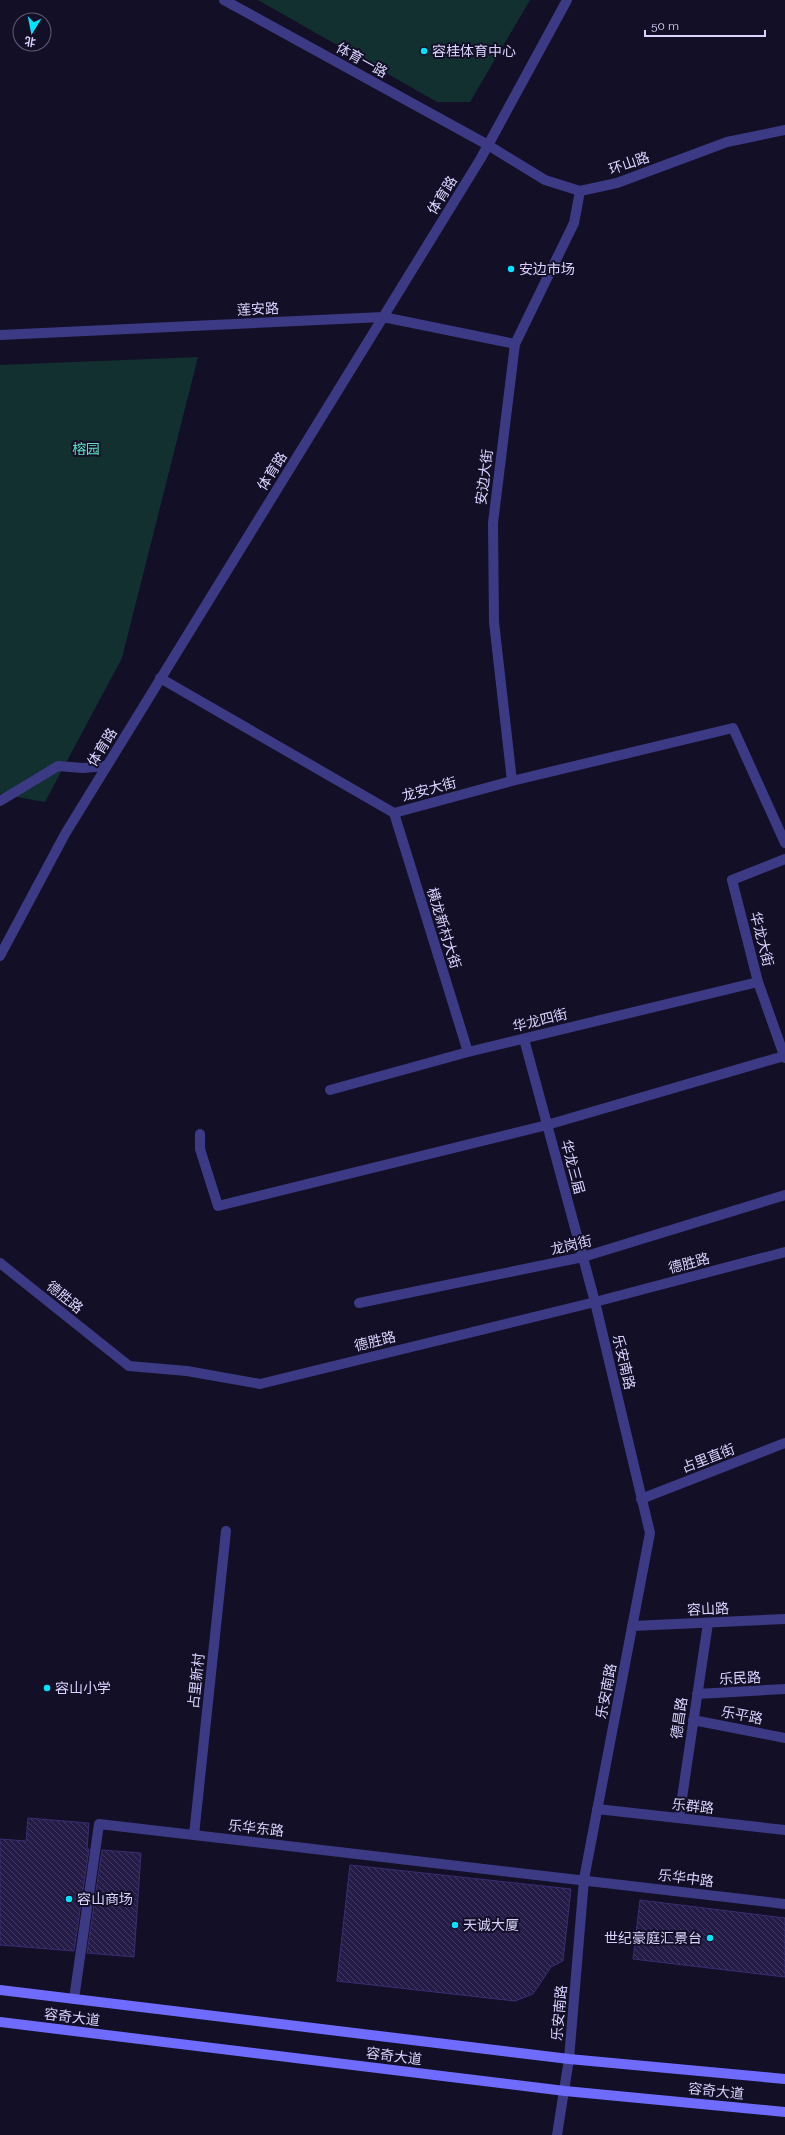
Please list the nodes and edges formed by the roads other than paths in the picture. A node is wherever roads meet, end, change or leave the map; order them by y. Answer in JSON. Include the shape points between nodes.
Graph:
{"nodes":[{"id":1,"x":224,"y":0,"type":"edge"},
{"id":2,"x":567,"y":0,"type":"edge"},
{"id":3,"x":785,"y":130,"type":"edge"},
{"id":4,"x":488,"y":145,"type":"junction"},
{"id":5,"x":580,"y":191,"type":"junction"},
{"id":6,"x":383,"y":317,"type":"junction"},
{"id":7,"x":0,"y":335,"type":"edge"},
{"id":8,"x":515,"y":344,"type":"junction"},
{"id":9,"x":160,"y":678,"type":"junction"},
{"id":10,"x":106,"y":766,"type":"junction"},
{"id":11,"x":512,"y":781,"type":"junction"},
{"id":12,"x":0,"y":801,"type":"edge"},
{"id":13,"x":394,"y":813,"type":"junction"},
{"id":14,"x":785,"y":843,"type":"edge"},
{"id":15,"x":785,"y":859,"type":"edge"},
{"id":16,"x":0,"y":956,"type":"edge"},
{"id":17,"x":758,"y":982,"type":"junction"},
{"id":18,"x":524,"y":1038,"type":"junction"},
{"id":19,"x":468,"y":1052,"type":"junction"},
{"id":20,"x":785,"y":1057,"type":"edge"},
{"id":21,"x":330,"y":1090,"type":"dead end"},
{"id":22,"x":547,"y":1125,"type":"junction"},
{"id":23,"x":200,"y":1134,"type":"dead end"},
{"id":24,"x":785,"y":1195,"type":"edge"},
{"id":25,"x":785,"y":1252,"type":"edge"},
{"id":26,"x":583,"y":1257,"type":"junction"},
{"id":27,"x":0,"y":1263,"type":"edge"},
{"id":28,"x":595,"y":1302,"type":"junction"},
{"id":29,"x":359,"y":1304,"type":"dead end"},
{"id":30,"x":785,"y":1443,"type":"edge"},
{"id":31,"x":641,"y":1499,"type":"junction"},
{"id":32,"x":226,"y":1531,"type":"dead end"},
{"id":33,"x":785,"y":1619,"type":"edge"},
{"id":34,"x":708,"y":1623,"type":"junction"},
{"id":35,"x":632,"y":1626,"type":"junction"},
{"id":36,"x":785,"y":1689,"type":"edge"},
{"id":37,"x":697,"y":1694,"type":"junction"},
{"id":38,"x":693,"y":1720,"type":"junction"},
{"id":39,"x":785,"y":1738,"type":"edge"},
{"id":40,"x":597,"y":1809,"type":"junction"},
{"id":41,"x":679,"y":1818,"type":"junction"},
{"id":42,"x":785,"y":1830,"type":"edge"},
{"id":43,"x":194,"y":1835,"type":"junction"},
{"id":44,"x":584,"y":1879,"type":"junction"},
{"id":45,"x":785,"y":1904,"type":"edge"},
{"id":46,"x":0,"y":1990,"type":"edge"},
{"id":47,"x":74,"y":1999,"type":"junction"},
{"id":48,"x":0,"y":2022,"type":"edge"},
{"id":49,"x":569,"y":2059,"type":"junction"},
{"id":50,"x":785,"y":2079,"type":"edge"},
{"id":51,"x":565,"y":2091,"type":"junction"},
{"id":52,"x":785,"y":2112,"type":"edge"},
{"id":53,"x":557,"y":2135,"type":"edge"}],
"edges":[{"from":1,"to":4,"type":"street","name":"体育一路"},
{"from":2,"to":4,"type":"street","name":"体育路"},
{"from":3,"to":5,"type":"street","name":"环山路","via":[[727,142],[617,183]]},
{"from":4,"to":5,"type":"street","name":"环山路","via":[[545,180]]},
{"from":4,"to":6,"type":"street","name":"体育路"},
{"from":5,"to":8,"type":"street","name":"安边大街","via":[[574,222]]},
{"from":6,"to":7,"type":"street","name":"莲安路"},
{"from":6,"to":8,"type":"street","name":"莲安路"},
{"from":6,"to":9,"type":"street","name":"体育路"},
{"from":8,"to":11,"type":"street","name":"安边大街","via":[[493,523],[494,622]]},
{"from":9,"to":10,"type":"street","name":"体育路"},
{"from":9,"to":13,"type":"street","name":"龙安大街"},
{"from":10,"to":12,"type":"street","via":[[58,766]]},
{"from":10,"to":16,"type":"street","name":"体育路","via":[[65,834]]},
{"from":11,"to":13,"type":"street","name":"龙安大街"},
{"from":11,"to":14,"type":"street","name":"龙安大街","via":[[733,728]]},
{"from":13,"to":19,"type":"street","name":"横龙新村大街"},
{"from":15,"to":17,"type":"street","name":"华龙大街","via":[[732,880]]},
{"from":17,"to":18,"type":"street","name":"华龙四街"},
{"from":17,"to":20,"type":"street","name":"华龙大街"},
{"from":18,"to":19,"type":"street","name":"华龙四街"},
{"from":18,"to":22,"type":"street","name":"华龙三届"},
{"from":19,"to":21,"type":"street","name":"华龙四街"},
{"from":20,"to":22,"type":"street"},
{"from":22,"to":23,"type":"street","via":[[218,1206],[200,1149]]},
{"from":22,"to":26,"type":"street","name":"华龙三届"},
{"from":24,"to":26,"type":"street","name":"龙岗街"},
{"from":25,"to":28,"type":"street","name":"德胜路"},
{"from":26,"to":28,"type":"street","name":"华龙三届"},
{"from":26,"to":29,"type":"street","name":"龙岗街"},
{"from":27,"to":28,"type":"street","name":"德胜路","via":[[129,1366],[187,1371],[260,1384]]},
{"from":28,"to":31,"type":"street","name":"乐安南路"},
{"from":30,"to":31,"type":"street","name":"占里直街"},
{"from":31,"to":35,"type":"street","name":"乐安南路","via":[[650,1533]]},
{"from":32,"to":43,"type":"street","name":"占里新村"},
{"from":33,"to":34,"type":"street","name":"容山路"},
{"from":34,"to":35,"type":"street","name":"容山路"},
{"from":34,"to":37,"type":"street","name":"德昌路"},
{"from":35,"to":40,"type":"street","name":"乐安南路"},
{"from":36,"to":37,"type":"street","name":"乐民路"},
{"from":37,"to":38,"type":"street","name":"德昌路"},
{"from":38,"to":39,"type":"street","name":"乐平路"},
{"from":38,"to":41,"type":"street","name":"德昌路"},
{"from":40,"to":41,"type":"street","name":"乐群路"},
{"from":40,"to":44,"type":"street","name":"乐安南路"},
{"from":41,"to":42,"type":"street","name":"乐群路"},
{"from":43,"to":44,"type":"street","name":"乐华东路"},
{"from":43,"to":47,"type":"street","name":"乐华东路","via":[[99,1824]]},
{"from":44,"to":45,"type":"street","name":"乐华中路"},
{"from":44,"to":49,"type":"street","name":"乐安南路"},
{"from":46,"to":47,"type":"main road"},
{"from":47,"to":49,"type":"main road"},
{"from":48,"to":51,"type":"main road","name":"容奇大道"},
{"from":49,"to":50,"type":"main road"},
{"from":49,"to":51,"type":"street","name":"乐安南路"},
{"from":51,"to":52,"type":"main road","name":"容奇大道"},
{"from":51,"to":53,"type":"street","name":"乐安南路"}]}
